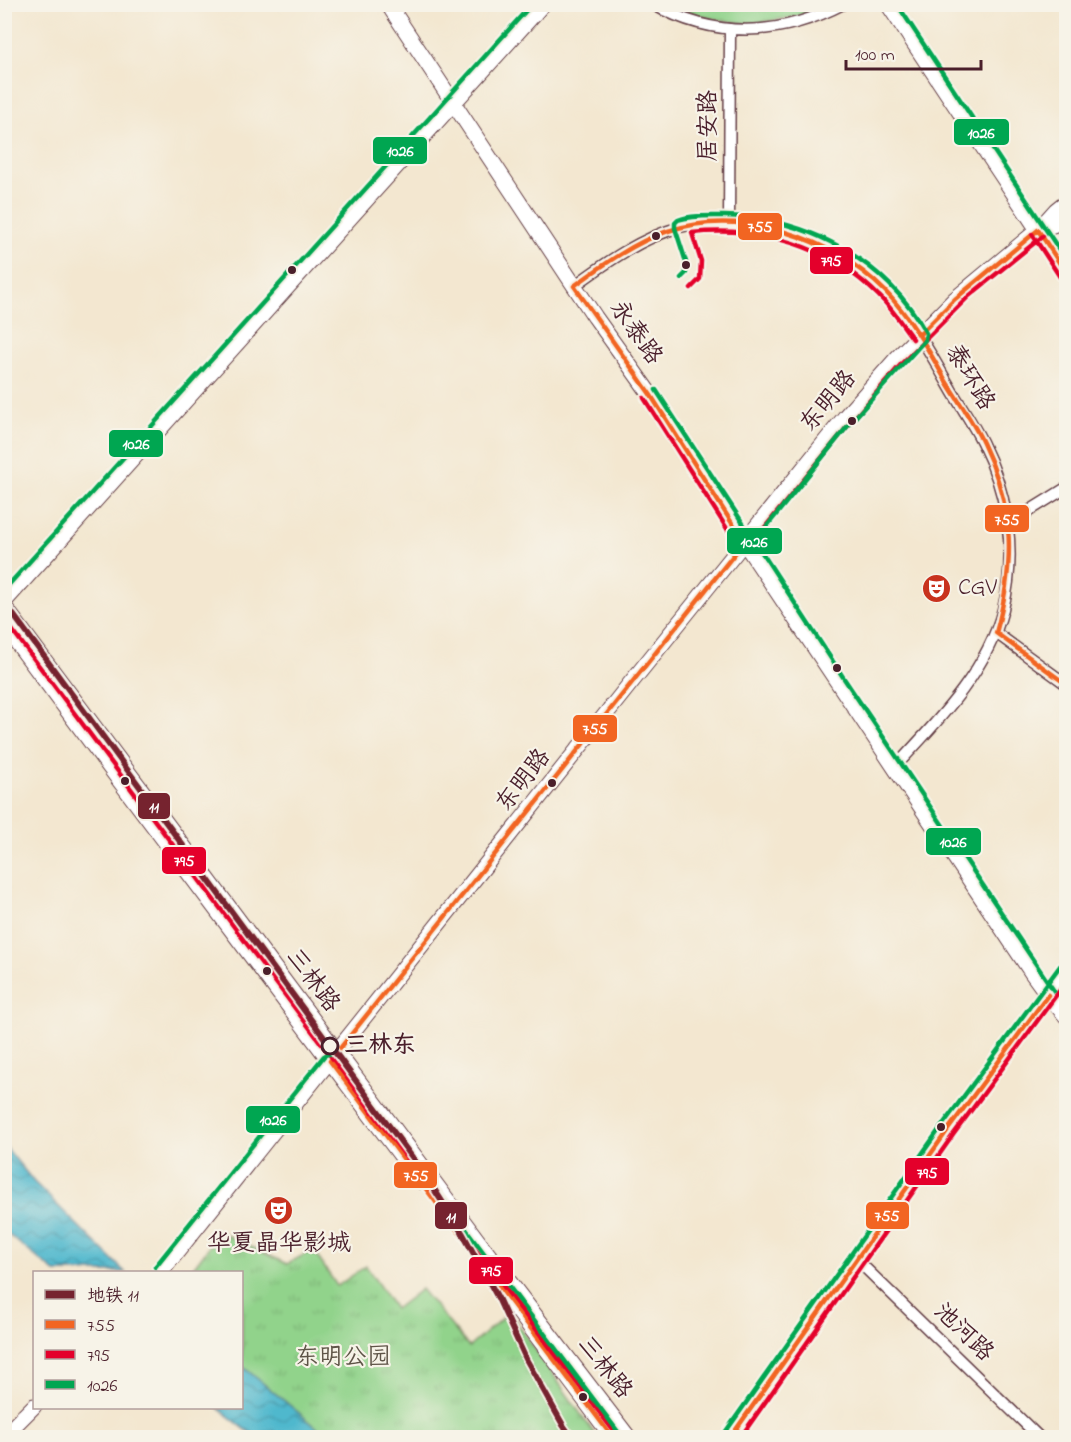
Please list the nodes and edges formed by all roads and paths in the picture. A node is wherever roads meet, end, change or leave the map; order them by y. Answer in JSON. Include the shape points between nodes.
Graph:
{"nodes":[{"id":1,"x":388,"y":4,"type":"edge"},
{"id":2,"x":543,"y":4,"type":"edge"},
{"id":3,"x":652,"y":4,"type":"edge"},
{"id":4,"x":843,"y":4,"type":"edge"},
{"id":5,"x":888,"y":4,"type":"edge"},
{"id":6,"x":730,"y":29,"type":"junction"},
{"id":7,"x":453,"y":104,"type":"junction"},
{"id":8,"x":1066,"y":202,"type":"edge"},
{"id":9,"x":1066,"y":219,"type":"edge"},
{"id":10,"x":729,"y":223,"type":"junction"},
{"id":11,"x":1038,"y":230,"type":"junction"},
{"id":12,"x":1066,"y":273,"type":"edge"},
{"id":13,"x":574,"y":286,"type":"junction"},
{"id":14,"x":919,"y":335,"type":"junction"},
{"id":15,"x":1066,"y":488,"type":"edge"},
{"id":16,"x":1008,"y":524,"type":"junction"},
{"id":17,"x":744,"y":542,"type":"junction"},
{"id":18,"x":4,"y":604,"type":"edge"},
{"id":19,"x":4,"y":625,"type":"edge"},
{"id":20,"x":996,"y":633,"type":"junction"},
{"id":21,"x":1066,"y":684,"type":"edge"},
{"id":22,"x":894,"y":768,"type":"junction"},
{"id":23,"x":1066,"y":970,"type":"edge"},
{"id":24,"x":1048,"y":995,"type":"junction"},
{"id":25,"x":1066,"y":1016,"type":"edge"},
{"id":26,"x":333,"y":1057,"type":"junction"},
{"id":27,"x":856,"y":1259,"type":"junction"},
{"id":28,"x":162,"y":1271,"type":"edge"},
{"id":29,"x":33,"y":1407,"type":"edge"},
{"id":30,"x":5,"y":1437,"type":"edge"},
{"id":31,"x":614,"y":1437,"type":"edge"},
{"id":32,"x":629,"y":1437,"type":"edge"},
{"id":33,"x":730,"y":1437,"type":"edge"},
{"id":34,"x":1040,"y":1437,"type":"edge"}],
"edges":[{"from":1,"to":7,"type":"main road","name":"永泰路"},
{"from":2,"to":7,"type":"main road"},
{"from":3,"to":6,"type":"street","via":[[694,23]]},
{"from":4,"to":6,"type":"street","via":[[792,24]]},
{"from":5,"to":11,"type":"main road"},
{"from":6,"to":10,"type":"street","name":"居安路"},
{"from":7,"to":13,"type":"main road","name":"永泰路"},
{"from":7,"to":18,"type":"main road"},
{"from":8,"to":11,"type":"main road","name":"东明路"},
{"from":9,"to":11,"type":"main road","name":"东明路"},
{"from":10,"to":13,"type":"street","name":"泰环路","via":[[682,226],[656,236],[627,250]]},
{"from":10,"to":14,"type":"street","name":"泰环路","via":[[796,234],[845,258],[885,291]]},
{"from":11,"to":12,"type":"street"},
{"from":11,"to":14,"type":"main road","name":"东明路","via":[[955,299]]},
{"from":13,"to":17,"type":"main road","name":"永泰路","via":[[645,387]]},
{"from":14,"to":16,"type":"street","name":"泰环路","via":[[982,441],[996,472]]},
{"from":14,"to":17,"type":"main road","name":"东明路","via":[[845,417]]},
{"from":15,"to":16,"type":"street"},
{"from":16,"to":20,"type":"street","name":"泰环路","via":[[1008,584]]},
{"from":17,"to":22,"type":"main road","name":"永泰路"},
{"from":17,"to":26,"type":"main road","name":"东明路"},
{"from":18,"to":26,"type":"main road","name":"三林路"},
{"from":19,"to":26,"type":"main road","name":"三林路"},
{"from":20,"to":21,"type":"street"},
{"from":20,"to":22,"type":"street","name":"泰环路","via":[[953,701]]},
{"from":22,"to":24,"type":"main road","name":"永泰路"},
{"from":23,"to":24,"type":"street"},
{"from":24,"to":25,"type":"main road","name":"永泰路"},
{"from":24,"to":27,"type":"street"},
{"from":26,"to":28,"type":"main road","name":"东明路"},
{"from":26,"to":31,"type":"main road","name":"三林路"},
{"from":26,"to":32,"type":"main road","name":"三林路"},
{"from":27,"to":33,"type":"street"},
{"from":27,"to":34,"type":"street","name":"池河路"},
{"from":29,"to":30,"type":"main road"}]}
